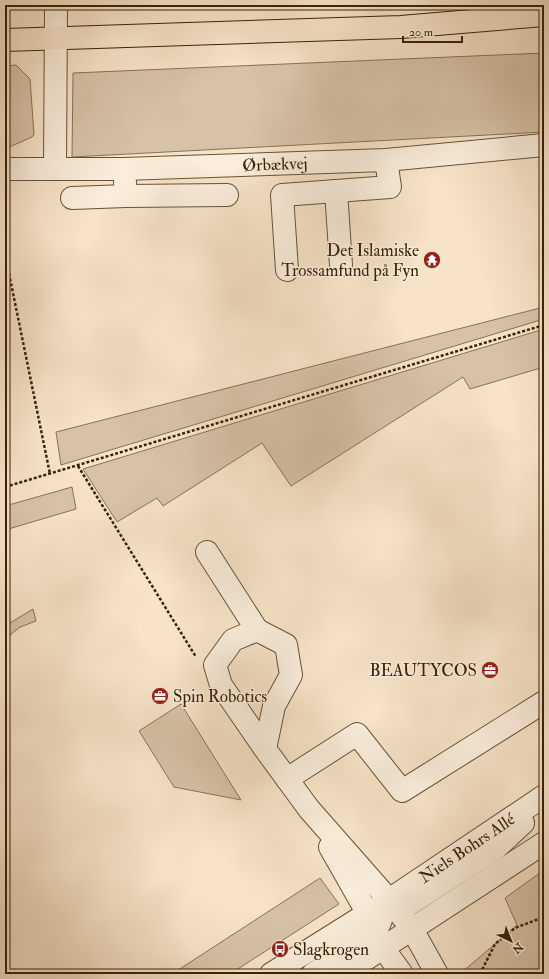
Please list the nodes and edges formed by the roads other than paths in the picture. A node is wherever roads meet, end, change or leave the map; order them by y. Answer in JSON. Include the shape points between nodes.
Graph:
{"nodes":[{"id":1,"x":56,"y":5,"type":"edge"},
{"id":2,"x":544,"y":15,"type":"edge"},
{"id":3,"x":57,"y":38,"type":"junction"},
{"id":4,"x":5,"y":40,"type":"edge"},
{"id":5,"x":544,"y":145,"type":"edge"},
{"id":6,"x":386,"y":160,"type":"junction"},
{"id":7,"x":5,"y":169,"type":"edge"},
{"id":8,"x":55,"y":169,"type":"junction"},
{"id":9,"x":124,"y":169,"type":"junction"},
{"id":10,"x":336,"y":191,"type":"junction"},
{"id":11,"x":227,"y":194,"type":"dead end"},
{"id":12,"x":126,"y":196,"type":"junction"},
{"id":13,"x":72,"y":198,"type":"dead end"},
{"id":14,"x":341,"y":265,"type":"dead end"},
{"id":15,"x":287,"y":270,"type":"dead end"},
{"id":16,"x":207,"y":552,"type":"dead end"},
{"id":17,"x":257,"y":630,"type":"junction"},
{"id":18,"x":544,"y":702,"type":"edge"},
{"id":19,"x":265,"y":749,"type":"junction"},
{"id":20,"x":287,"y":779,"type":"junction"},
{"id":21,"x":544,"y":796,"type":"edge"},
{"id":22,"x":544,"y":804,"type":"edge"},
{"id":23,"x":309,"y":809,"type":"junction"},
{"id":24,"x":544,"y":843,"type":"edge"},
{"id":25,"x":394,"y":906,"type":"junction"},
{"id":26,"x":412,"y":929,"type":"junction"},
{"id":27,"x":376,"y":931,"type":"junction"},
{"id":28,"x":271,"y":974,"type":"edge"},
{"id":29,"x":313,"y":974,"type":"edge"},
{"id":30,"x":343,"y":974,"type":"edge"},
{"id":31,"x":402,"y":974,"type":"edge"},
{"id":32,"x":437,"y":974,"type":"edge"}],
"edges":[{"from":1,"to":3,"type":"street"},
{"from":2,"to":3,"type":"main road","via":[[401,27]]},
{"from":3,"to":4,"type":"main road"},
{"from":3,"to":8,"type":"street"},
{"from":5,"to":6,"type":"street","name":"Ørbækvej"},
{"from":6,"to":9,"type":"street","name":"Ørbækvej"},
{"from":6,"to":10,"type":"street","via":[[390,187]]},
{"from":7,"to":8,"type":"street","name":"Ørbækvej"},
{"from":8,"to":9,"type":"street","name":"Ørbækvej"},
{"from":9,"to":12,"type":"street"},
{"from":10,"to":14,"type":"street"},
{"from":10,"to":15,"type":"street","via":[[282,195]]},
{"from":11,"to":12,"type":"street"},
{"from":12,"to":13,"type":"street"},
{"from":16,"to":17,"type":"street"},
{"from":17,"to":19,"type":"street","via":[[286,645],[291,675],[274,706]]},
{"from":17,"to":19,"type":"street","via":[[233,640],[215,665],[221,685]]},
{"from":18,"to":20,"type":"street","via":[[402,792],[357,734]]},
{"from":19,"to":20,"type":"street"},
{"from":20,"to":23,"type":"street"},
{"from":21,"to":25,"type":"street","name":"Niels Bohrs Allé"},
{"from":22,"to":25,"type":"street","via":[[495,849]]},
{"from":23,"to":25,"type":"street"},
{"from":23,"to":27,"type":"street"},
{"from":24,"to":26,"type":"street","name":"Niels Bohrs Allé"},
{"from":25,"to":26,"type":"street"},
{"from":25,"to":27,"type":"street"},
{"from":25,"to":27,"type":"street","name":"Niels Bohrs Allé"},
{"from":26,"to":27,"type":"street","name":"Niels Bohrs Allé"},
{"from":26,"to":32,"type":"street"},
{"from":27,"to":28,"type":"street","name":"Niels Bohrs Allé","via":[[325,939]]},
{"from":27,"to":29,"type":"street"},
{"from":27,"to":30,"type":"street","name":"Niels Bohrs Allé"},
{"from":27,"to":31,"type":"street"}]}
